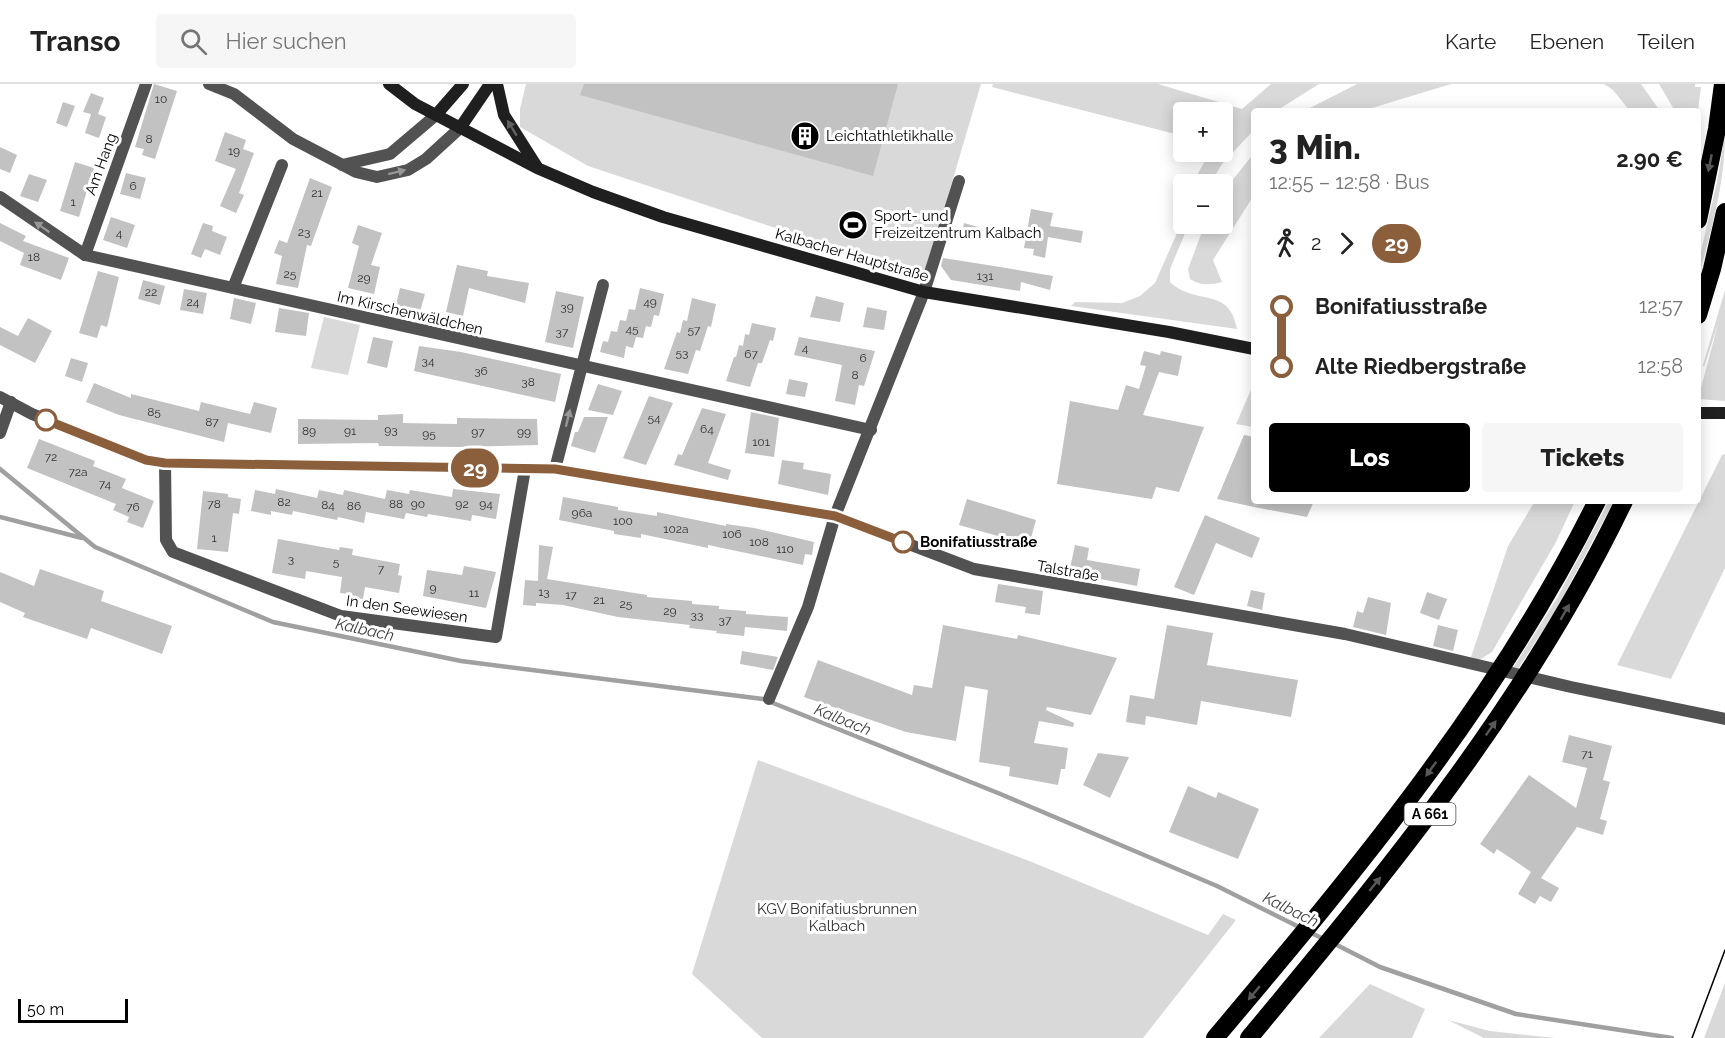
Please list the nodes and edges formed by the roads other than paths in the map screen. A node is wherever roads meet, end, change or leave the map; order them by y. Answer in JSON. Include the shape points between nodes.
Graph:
{"nodes":[{"id":1,"x":146,"y":84,"type":"edge"},
{"id":2,"x":209,"y":84,"type":"edge"},
{"id":3,"x":389,"y":84,"type":"edge"},
{"id":4,"x":463,"y":84,"type":"edge"},
{"id":5,"x":490,"y":84,"type":"edge"},
{"id":6,"x":497,"y":84,"type":"edge"},
{"id":7,"x":1723,"y":84,"type":"edge"},
{"id":8,"x":436,"y":115,"type":"junction"},
{"id":9,"x":460,"y":128,"type":"junction"},
{"id":10,"x":282,"y":165,"type":"dead end"},
{"id":11,"x":342,"y":165,"type":"junction"},
{"id":12,"x":537,"y":168,"type":"junction"},
{"id":13,"x":959,"y":181,"type":"dead end"},
{"id":14,"x":0,"y":197,"type":"edge"},
{"id":15,"x":1701,"y":206,"type":"edge"},
{"id":16,"x":1725,"y":212,"type":"edge"},
{"id":17,"x":85,"y":255,"type":"junction"},
{"id":18,"x":603,"y":285,"type":"dead end"},
{"id":19,"x":233,"y":288,"type":"junction"},
{"id":20,"x":924,"y":292,"type":"junction"},
{"id":21,"x":1701,"y":305,"type":"edge"},
{"id":22,"x":1251,"y":348,"type":"edge"},
{"id":23,"x":581,"y":367,"type":"junction"},
{"id":24,"x":5,"y":400,"type":"edge"},
{"id":25,"x":1701,"y":413,"type":"edge"},
{"id":26,"x":1725,"y":413,"type":"edge"},
{"id":27,"x":871,"y":430,"type":"junction"},
{"id":28,"x":0,"y":433,"type":"edge"},
{"id":29,"x":165,"y":463,"type":"junction"},
{"id":30,"x":525,"y":469,"type":"junction"},
{"id":31,"x":555,"y":469,"type":"junction"},
{"id":32,"x":1594,"y":504,"type":"edge"},
{"id":33,"x":1623,"y":504,"type":"edge"},
{"id":34,"x":835,"y":516,"type":"junction"},
{"id":35,"x":769,"y":699,"type":"dead end"},
{"id":36,"x":1725,"y":719,"type":"edge"},
{"id":37,"x":1215,"y":1038,"type":"edge"},
{"id":38,"x":1249,"y":1038,"type":"edge"}],
"edges":[{"from":1,"to":17,"type":"street","name":"Am Hang"},
{"from":2,"to":11,"type":"street","via":[[234,94],[293,139]]},
{"from":3,"to":8,"type":"street","name":"Kalbacher Hauptstraße"},
{"from":4,"to":8,"type":"street"},
{"from":5,"to":9,"type":"street"},
{"from":12,"to":6,"type":"street","one_way":true,"via":[[504,115]]},
{"from":7,"to":15,"type":"highway","one_way":true},
{"from":8,"to":9,"type":"street","name":"Kalbacher Hauptstraße"},
{"from":8,"to":11,"type":"street","via":[[390,154]]},
{"from":11,"to":9,"type":"street","one_way":true,"via":[[377,177],[408,170]]},
{"from":9,"to":12,"type":"street","name":"Kalbacher Hauptstraße"},
{"from":10,"to":19,"type":"street"},
{"from":12,"to":20,"type":"street","name":"Kalbacher Hauptstraße","via":[[663,217]]},
{"from":13,"to":20,"type":"street"},
{"from":17,"to":14,"type":"street","name":"Im Kirschenwäldchen","one_way":true},
{"from":16,"to":21,"type":"highway"},
{"from":17,"to":19,"type":"street","name":"Im Kirschenwäldchen"},
{"from":18,"to":23,"type":"street"},
{"from":19,"to":23,"type":"street","name":"Im Kirschenwäldchen"},
{"from":20,"to":22,"type":"street","name":"Kalbacher Hauptstraße"},
{"from":20,"to":27,"type":"street"},
{"from":23,"to":27,"type":"street","name":"Im Kirschenwäldchen"},
{"from":31,"to":23,"type":"street","one_way":true},
{"from":24,"to":28,"type":"street"},
{"from":24,"to":29,"type":"street","name":"Talstraße","via":[[136,456]]},
{"from":25,"to":26,"type":"street"},
{"from":27,"to":34,"type":"street"},
{"from":29,"to":30,"type":"street","name":"Talstraße"},
{"from":29,"to":30,"type":"street","name":"In den Seewiesen","via":[[166,540],[173,552],[341,616],[496,637]]},
{"from":30,"to":31,"type":"street","name":"Talstraße"},
{"from":31,"to":34,"type":"street","name":"Talstraße"},
{"from":32,"to":37,"type":"highway","number":"A 661","one_way":true,"via":[[1509,656],[1408,801],[1318,917]]},
{"from":38,"to":33,"type":"highway","number":"A 661","one_way":true,"via":[[1430,815],[1515,694],[1590,570]]},
{"from":34,"to":35,"type":"street","via":[[808,607]]},
{"from":34,"to":36,"type":"street","name":"Talstraße","via":[[974,569],[1345,634]]}]}
